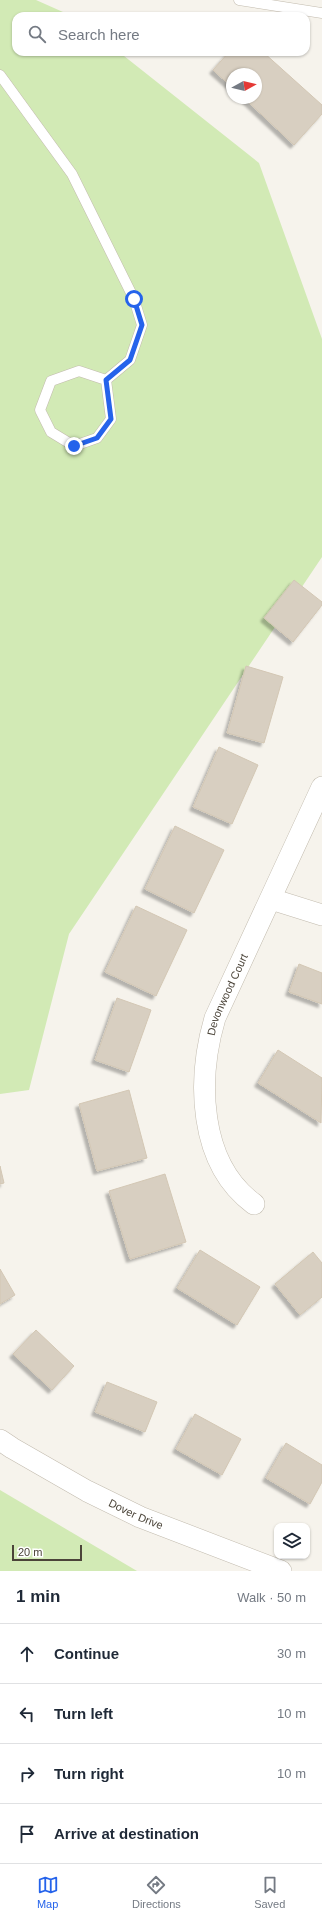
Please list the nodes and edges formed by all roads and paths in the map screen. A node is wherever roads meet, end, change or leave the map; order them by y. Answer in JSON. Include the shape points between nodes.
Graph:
{"nodes":[{"id":1,"x":239,"y":0,"type":"edge"},
{"id":2,"x":322,"y":13,"type":"edge"},
{"id":3,"x":0,"y":75,"type":"edge"},
{"id":4,"x":106,"y":380,"type":"junction"},
{"id":5,"x":322,"y":786,"type":"edge"},
{"id":6,"x":271,"y":899,"type":"junction"},
{"id":7,"x":322,"y":915,"type":"edge"},
{"id":8,"x":254,"y":1204,"type":"dead end"},
{"id":9,"x":0,"y":1440,"type":"edge"},
{"id":10,"x":281,"y":1571,"type":"edge"}],
"edges":[{"from":1,"to":2,"type":"lane"},
{"from":3,"to":4,"type":"lane","via":[[72,174],[134,299],[142,325],[130,360]]},
{"from":4,"to":4,"type":"lane","via":[[79,371],[51,381],[40,410],[51,432],[74,446],[97,438],[111,419]]},
{"from":5,"to":6,"type":"street","name":"Devonwood Court"},
{"from":6,"to":7,"type":"street"},
{"from":6,"to":8,"type":"street","name":"Devonwood Court","via":[[215,1018],[204,1070],[204,1095],[212,1146],[234,1186]]},
{"from":9,"to":10,"type":"street","name":"Dover Drive","via":[[87,1491],[140,1517]]}]}
